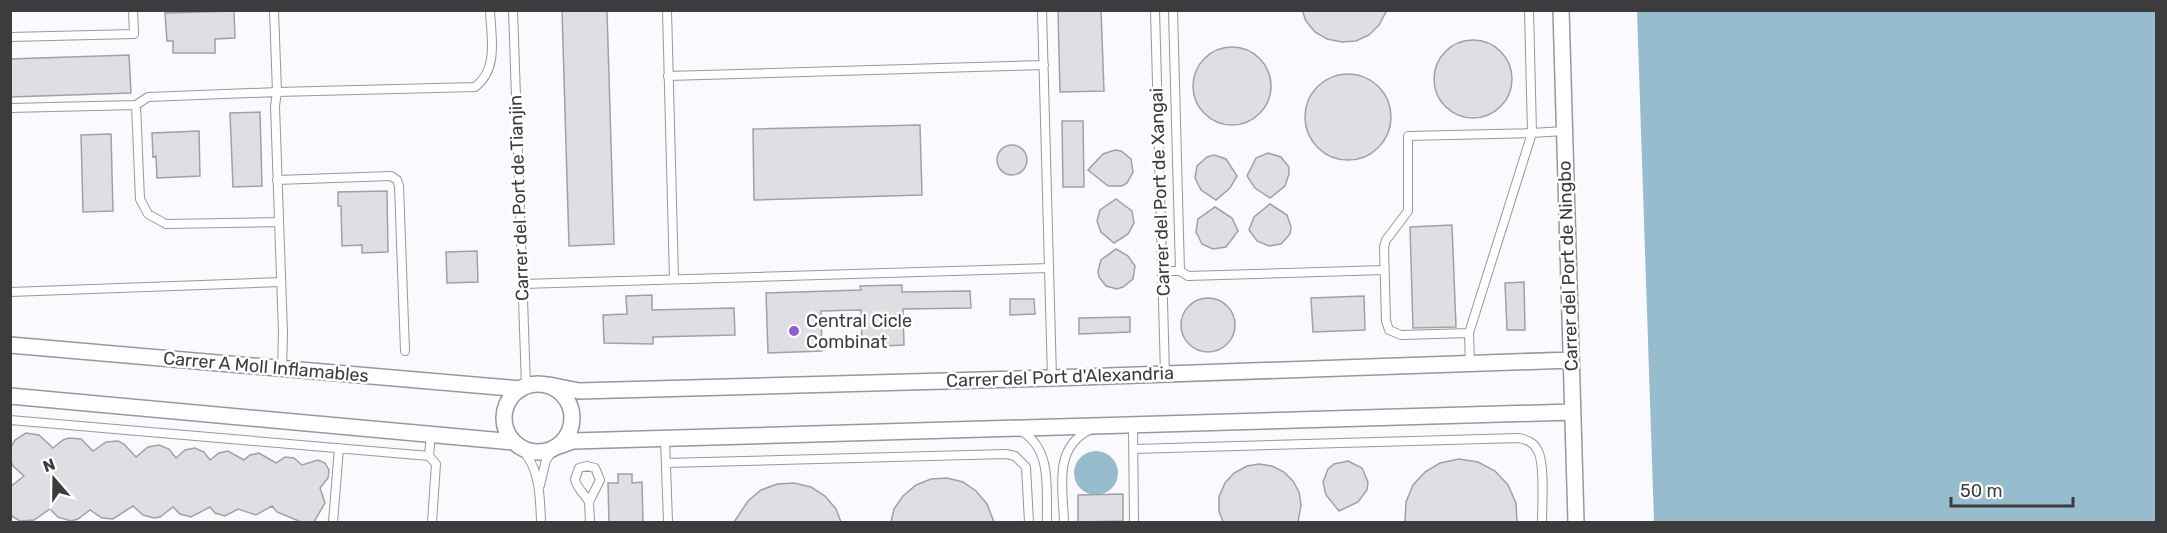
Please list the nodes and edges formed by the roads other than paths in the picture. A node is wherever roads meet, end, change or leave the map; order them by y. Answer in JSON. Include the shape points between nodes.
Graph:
{"nodes":[{"id":1,"x":133,"y":10,"type":"edge"},
{"id":2,"x":274,"y":10,"type":"edge"},
{"id":3,"x":490,"y":10,"type":"edge"},
{"id":4,"x":513,"y":10,"type":"edge"},
{"id":5,"x":667,"y":10,"type":"edge"},
{"id":6,"x":1042,"y":10,"type":"edge"},
{"id":7,"x":1155,"y":10,"type":"edge"},
{"id":8,"x":1173,"y":10,"type":"edge"},
{"id":9,"x":1529,"y":10,"type":"edge"},
{"id":10,"x":1561,"y":10,"type":"edge"},
{"id":11,"x":10,"y":37,"type":"edge"},
{"id":12,"x":1044,"y":65,"type":"junction"},
{"id":13,"x":668,"y":76,"type":"junction"},
{"id":14,"x":277,"y":92,"type":"junction"},
{"id":15,"x":136,"y":105,"type":"junction"},
{"id":16,"x":10,"y":108,"type":"edge"},
{"id":17,"x":1564,"y":131,"type":"junction"},
{"id":18,"x":1532,"y":133,"type":"junction"},
{"id":19,"x":278,"y":180,"type":"junction"},
{"id":20,"x":279,"y":222,"type":"junction"},
{"id":21,"x":1049,"y":268,"type":"junction"},
{"id":22,"x":1384,"y":270,"type":"junction"},
{"id":23,"x":1162,"y":271,"type":"junction"},
{"id":24,"x":1180,"y":271,"type":"junction"},
{"id":25,"x":674,"y":279,"type":"junction"},
{"id":26,"x":281,"y":282,"type":"junction"},
{"id":27,"x":522,"y":284,"type":"junction"},
{"id":28,"x":10,"y":292,"type":"edge"},
{"id":29,"x":1468,"y":333,"type":"junction"},
{"id":30,"x":10,"y":345,"type":"edge"},
{"id":31,"x":405,"y":351,"type":"dead end"},
{"id":32,"x":1571,"y":360,"type":"junction"},
{"id":33,"x":1470,"y":365,"type":"junction"},
{"id":34,"x":282,"y":369,"type":"junction"},
{"id":35,"x":1165,"y":374,"type":"junction"},
{"id":36,"x":1052,"y":378,"type":"junction"},
{"id":37,"x":549,"y":385,"type":"junction"},
{"id":38,"x":523,"y":388,"type":"junction"},
{"id":39,"x":10,"y":396,"type":"edge"},
{"id":40,"x":1573,"y":412,"type":"junction"},
{"id":41,"x":10,"y":420,"type":"edge"},
{"id":42,"x":1133,"y":425,"type":"junction"},
{"id":43,"x":1100,"y":426,"type":"junction"},
{"id":44,"x":1008,"y":428,"type":"junction"},
{"id":45,"x":431,"y":434,"type":"junction"},
{"id":46,"x":665,"y":439,"type":"junction"},
{"id":47,"x":517,"y":444,"type":"junction"},
{"id":48,"x":556,"y":447,"type":"junction"},
{"id":49,"x":339,"y":448,"type":"junction"},
{"id":50,"x":1134,"y":448,"type":"junction"},
{"id":51,"x":429,"y":456,"type":"junction"},
{"id":52,"x":666,"y":463,"type":"junction"},
{"id":53,"x":539,"y":487,"type":"junction"},
{"id":54,"x":589,"y":502,"type":"junction"},
{"id":55,"x":333,"y":522,"type":"edge"},
{"id":56,"x":432,"y":522,"type":"edge"},
{"id":57,"x":541,"y":522,"type":"edge"},
{"id":58,"x":590,"y":522,"type":"edge"},
{"id":59,"x":668,"y":522,"type":"edge"},
{"id":60,"x":1029,"y":522,"type":"edge"},
{"id":61,"x":1047,"y":522,"type":"edge"},
{"id":62,"x":1064,"y":522,"type":"edge"},
{"id":63,"x":1134,"y":522,"type":"edge"},
{"id":64,"x":1542,"y":522,"type":"edge"},
{"id":65,"x":1576,"y":522,"type":"edge"}],
"edges":[{"from":1,"to":11,"type":"lane","via":[[134,34]]},
{"from":2,"to":14,"type":"lane"},
{"from":3,"to":14,"type":"lane","via":[[492,62],[487,75],[475,87]]},
{"from":4,"to":27,"type":"lane","name":"Carrer del Port de Tianjin"},
{"from":5,"to":13,"type":"lane"},
{"from":6,"to":12,"type":"lane"},
{"from":7,"to":23,"type":"lane","name":"Carrer del Port de Xangai"},
{"from":8,"to":24,"type":"lane"},
{"from":9,"to":18,"type":"lane"},
{"from":10,"to":17,"type":"street","name":"Carrer del Port de Ningbo"},
{"from":12,"to":13,"type":"lane"},
{"from":12,"to":21,"type":"lane"},
{"from":13,"to":25,"type":"lane"},
{"from":14,"to":15,"type":"lane","via":[[148,97]]},
{"from":14,"to":19,"type":"lane"},
{"from":15,"to":16,"type":"lane"},
{"from":15,"to":20,"type":"lane","via":[[140,199],[148,214],[166,224]]},
{"from":17,"to":18,"type":"lane"},
{"from":17,"to":32,"type":"street","name":"Carrer del Port de Ningbo"},
{"from":18,"to":22,"type":"lane","via":[[1408,136],[1408,211],[1384,244]]},
{"from":18,"to":29,"type":"lane"},
{"from":19,"to":20,"type":"lane"},
{"from":19,"to":31,"type":"lane","via":[[391,176],[398,180]]},
{"from":20,"to":26,"type":"lane"},
{"from":21,"to":25,"type":"lane"},
{"from":21,"to":36,"type":"lane"},
{"from":22,"to":24,"type":"lane","via":[[1188,276]]},
{"from":22,"to":29,"type":"lane","via":[[1389,330],[1401,335]]},
{"from":23,"to":24,"type":"lane"},
{"from":23,"to":35,"type":"lane","name":"Carrer del Port de Xangai"},
{"from":25,"to":27,"type":"lane"},
{"from":26,"to":28,"type":"lane"},
{"from":26,"to":34,"type":"lane"},
{"from":27,"to":38,"type":"lane","name":"Carrer del Port de Tianjin"},
{"from":29,"to":33,"type":"lane"},
{"from":30,"to":34,"type":"street","name":"Carrer A Moll Inflamables"},
{"from":32,"to":33,"type":"street","name":"Carrer del Port d'Alexandria"},
{"from":32,"to":40,"type":"street","name":"Carrer del Port de Ningbo"},
{"from":33,"to":35,"type":"street","name":"Carrer del Port d'Alexandria"},
{"from":34,"to":38,"type":"street","name":"Carrer A Moll Inflamables"},
{"from":35,"to":36,"type":"street","name":"Carrer del Port d'Alexandria"},
{"from":36,"to":37,"type":"street","name":"Carrer del Port d'Alexandria","via":[[579,391]]},
{"from":37,"to":38,"type":"street"},
{"from":37,"to":48,"type":"street","via":[[566,398],[573,419],[565,439]]},
{"from":38,"to":47,"type":"street","via":[[514,394],[506,409],[506,427]]},
{"from":39,"to":45,"type":"street"},
{"from":40,"to":42,"type":"street"},
{"from":40,"to":65,"type":"street","name":"Carrer del Port de Ningbo"},
{"from":41,"to":49,"type":"lane"},
{"from":42,"to":43,"type":"street"},
{"from":42,"to":50,"type":"lane"},
{"from":43,"to":44,"type":"street"},
{"from":43,"to":62,"type":"lane","via":[[1076,438],[1064,456]]},
{"from":44,"to":46,"type":"street"},
{"from":44,"to":61,"type":"lane","via":[[1030,436],[1040,448],[1045,468]]},
{"from":45,"to":47,"type":"street"},
{"from":45,"to":51,"type":"lane"},
{"from":46,"to":48,"type":"street","via":[[573,441]]},
{"from":46,"to":52,"type":"lane"},
{"from":47,"to":48,"type":"street","via":[[540,452]]},
{"from":47,"to":53,"type":"lane","via":[[528,456]]},
{"from":48,"to":53,"type":"lane","via":[[546,460]]},
{"from":49,"to":51,"type":"lane"},
{"from":49,"to":55,"type":"lane"},
{"from":50,"to":63,"type":"lane"},
{"from":50,"to":64,"type":"lane","via":[[1518,438],[1534,445],[1541,460]]},
{"from":51,"to":56,"type":"lane","via":[[436,464]]},
{"from":52,"to":59,"type":"lane"},
{"from":52,"to":60,"type":"lane","via":[[1006,454],[1021,460],[1026,467]]},
{"from":53,"to":57,"type":"lane"},
{"from":54,"to":54,"type":"lane","via":[[600,476],[595,468],[587,466],[579,468],[575,479]]},
{"from":54,"to":58,"type":"lane"}]}
